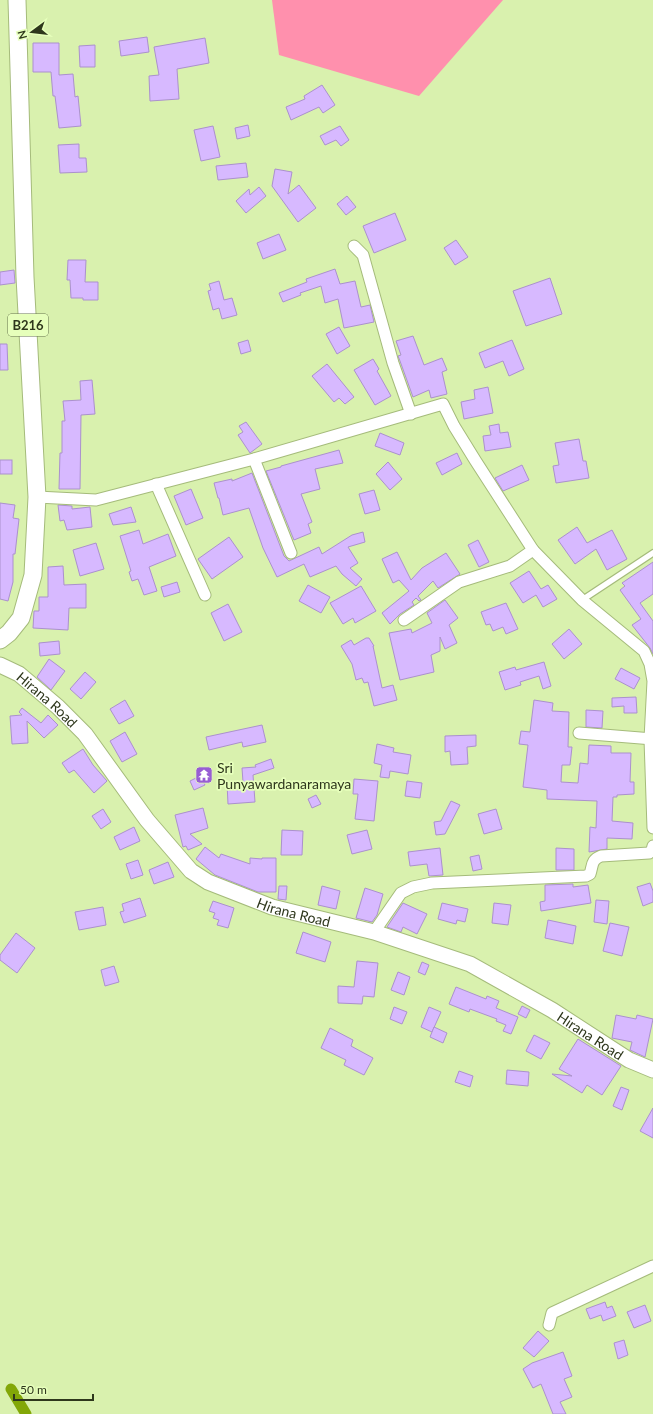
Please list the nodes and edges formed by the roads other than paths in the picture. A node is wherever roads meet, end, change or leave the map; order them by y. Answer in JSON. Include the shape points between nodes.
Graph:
{"nodes":[{"id":1,"x":17,"y":0,"type":"edge"},
{"id":2,"x":354,"y":246,"type":"dead end"},
{"id":3,"x":411,"y":414,"type":"junction"},
{"id":4,"x":254,"y":459,"type":"junction"},
{"id":5,"x":156,"y":484,"type":"junction"},
{"id":6,"x":37,"y":497,"type":"junction"},
{"id":7,"x":533,"y":550,"type":"junction"},
{"id":8,"x":291,"y":553,"type":"dead end"},
{"id":9,"x":653,"y":553,"type":"edge"},
{"id":10,"x":205,"y":595,"type":"dead end"},
{"id":11,"x":582,"y":600,"type":"junction"},
{"id":12,"x":404,"y":620,"type":"dead end"},
{"id":13,"x":0,"y":640,"type":"edge"},
{"id":14,"x":0,"y":665,"type":"edge"},
{"id":15,"x":653,"y":681,"type":"edge"},
{"id":16,"x":579,"y":733,"type":"dead end"},
{"id":17,"x":652,"y":739,"type":"edge"},
{"id":18,"x":653,"y":828,"type":"edge"},
{"id":19,"x":653,"y":846,"type":"edge"},
{"id":20,"x":374,"y":932,"type":"junction"},
{"id":21,"x":653,"y":1070,"type":"edge"},
{"id":22,"x":653,"y":1266,"type":"edge"},
{"id":23,"x":549,"y":1325,"type":"dead end"}],
"edges":[{"from":1,"to":6,"type":"main road","number":"B216","via":[[25,277]]},
{"from":2,"to":3,"type":"street","via":[[363,255],[393,363]]},
{"from":3,"to":4,"type":"street"},
{"from":3,"to":7,"type":"street","via":[[444,404],[471,454]]},
{"from":4,"to":5,"type":"street"},
{"from":4,"to":8,"type":"street"},
{"from":5,"to":6,"type":"street","via":[[96,500]]},
{"from":5,"to":10,"type":"street"},
{"from":6,"to":13,"type":"main road","number":"B216","via":[[34,575],[21,618],[9,634]]},
{"from":7,"to":11,"type":"street"},
{"from":7,"to":12,"type":"street","via":[[510,566],[459,582]]},
{"from":9,"to":11,"type":"lane"},
{"from":11,"to":15,"type":"street","via":[[644,651],[650,664]]},
{"from":14,"to":20,"type":"street","name":"Hirana Road","via":[[19,674],[85,734],[147,820],[192,871],[208,882],[272,907]]},
{"from":15,"to":17,"type":"street"},
{"from":16,"to":17,"type":"street"},
{"from":17,"to":18,"type":"street"},
{"from":19,"to":20,"type":"street","via":[[649,853],[596,858],[590,874],[586,876],[432,883],[413,887],[401,893]]},
{"from":20,"to":21,"type":"street","name":"Hirana Road","via":[[470,964],[552,1010],[628,1060]]},
{"from":22,"to":23,"type":"street","via":[[552,1313]]}]}
